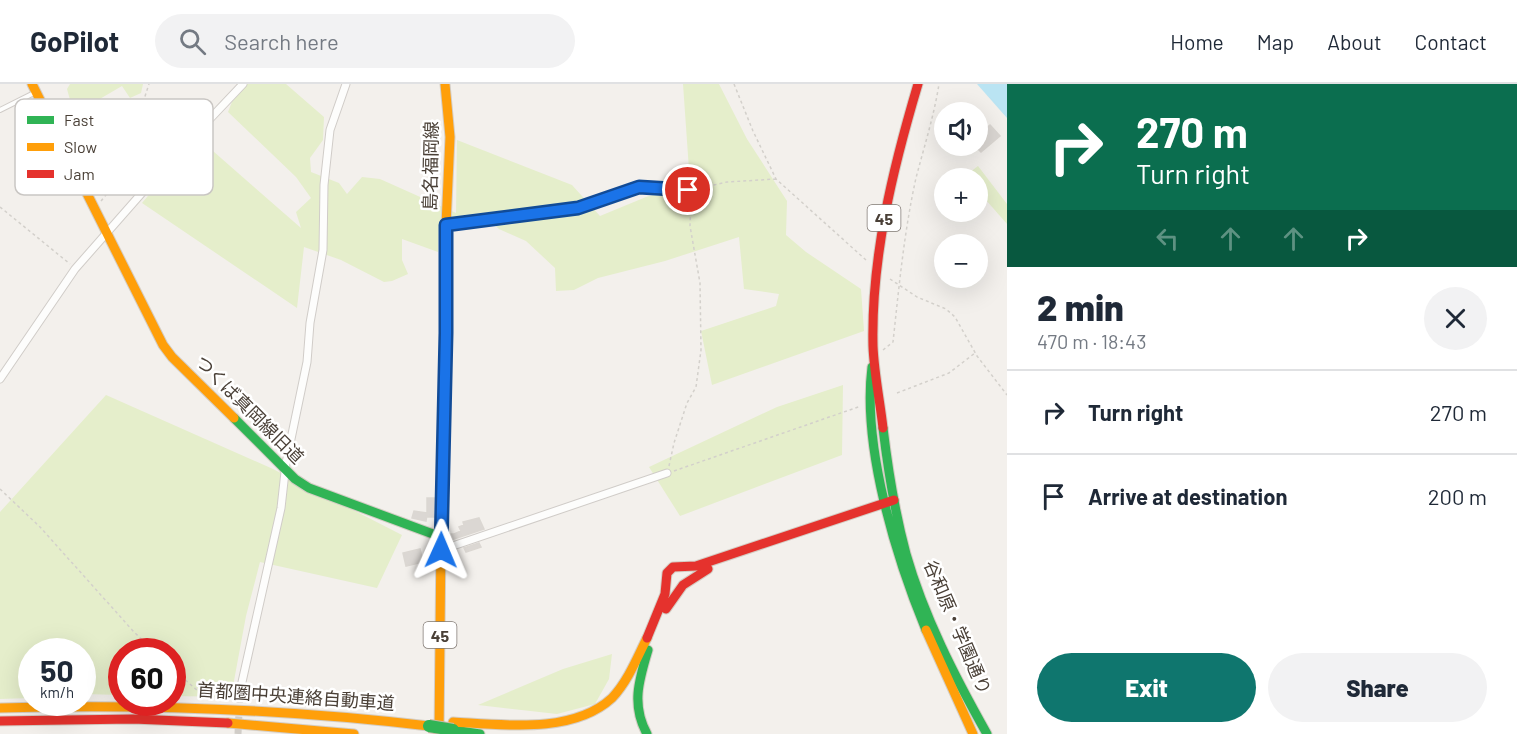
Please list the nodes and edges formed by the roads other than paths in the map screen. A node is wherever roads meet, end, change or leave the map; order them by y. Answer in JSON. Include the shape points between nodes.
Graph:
{"nodes":[{"id":1,"x":243,"y":84,"type":"edge"},
{"id":2,"x":346,"y":84,"type":"edge"},
{"id":3,"x":444,"y":84,"type":"edge"},
{"id":4,"x":918,"y":84,"type":"edge"},
{"id":5,"x":34,"y":88,"type":"edge"},
{"id":6,"x":17,"y":99,"type":"edge"},
{"id":7,"x":15,"y":100,"type":"edge"},
{"id":8,"x":0,"y":110,"type":"edge"},
{"id":9,"x":213,"y":116,"type":"edge"},
{"id":10,"x":688,"y":190,"type":"road end"},
{"id":11,"x":88,"y":195,"type":"edge"},
{"id":12,"x":140,"y":195,"type":"edge"},
{"id":13,"x":446,"y":225,"type":"junction"},
{"id":14,"x":105,"y":233,"type":"junction"},
{"id":15,"x":0,"y":379,"type":"edge"},
{"id":16,"x":286,"y":469,"type":"junction"},
{"id":17,"x":667,"y":473,"type":"road end"},
{"id":18,"x":890,"y":501,"type":"junction"},
{"id":19,"x":441,"y":537,"type":"junction"},
{"id":20,"x":760,"y":546,"type":"junction"},
{"id":21,"x":441,"y":550,"type":"junction"},
{"id":22,"x":683,"y":568,"type":"junction"},
{"id":23,"x":667,"y":582,"type":"junction"},
{"id":24,"x":683,"y":584,"type":"junction"},
{"id":25,"x":240,"y":691,"type":"tunnel mouth"},
{"id":26,"x":0,"y":708,"type":"edge"},
{"id":27,"x":0,"y":721,"type":"edge"},
{"id":28,"x":453,"y":726,"type":"junction"},
{"id":29,"x":433,"y":727,"type":"edge"},
{"id":30,"x":331,"y":732,"type":"junction"},
{"id":31,"x":346,"y":734,"type":"edge"},
{"id":32,"x":354,"y":734,"type":"edge"},
{"id":33,"x":480,"y":734,"type":"edge"},
{"id":34,"x":647,"y":734,"type":"edge"},
{"id":35,"x":973,"y":734,"type":"edge"},
{"id":36,"x":987,"y":734,"type":"edge"}],
"edges":[{"from":1,"to":9,"type":"street"},
{"from":2,"to":16,"type":"street","via":[[330,130],[323,250]]},
{"from":3,"to":13,"type":"main road","name":"島名福岡線","via":[[450,137]]},
{"from":4,"to":18,"type":"main road","name":"谷和原・学園通り","number":"45","via":[[885,213],[874,299],[869,388],[876,456]]},
{"from":5,"to":6,"type":"lane"},
{"from":7,"to":8,"type":"lane"},
{"from":10,"to":13,"type":"street","via":[[639,187],[578,208]]},
{"from":11,"to":14,"type":"main road","name":"つくば真岡線旧道"},
{"from":12,"to":14,"type":"street"},
{"from":13,"to":19,"type":"main road","name":"島名福岡線"},
{"from":14,"to":15,"type":"street","via":[[75,268]]},
{"from":14,"to":16,"type":"main road","name":"つくば真岡線旧道","via":[[172,357]]},
{"from":16,"to":19,"type":"main road","name":"つくば真岡線旧道","via":[[309,488]]},
{"from":16,"to":25,"type":"street","via":[[279,518]]},
{"from":17,"to":21,"type":"street"},
{"from":18,"to":20,"type":"main road"},
{"from":18,"to":35,"type":"main road","name":"谷和原・学園通り","number":"45","via":[[894,541],[924,629]]},
{"from":18,"to":36,"type":"main road","name":"谷和原・学園通り","number":"45","via":[[914,577],[946,656]]},
{"from":19,"to":21,"type":"main road","number":"45"},
{"from":20,"to":22,"type":"main road"},
{"from":20,"to":24,"type":"main road"},
{"from":21,"to":29,"type":"main road","number":"45"},
{"from":22,"to":23,"type":"main road","via":[[669,568]]},
{"from":22,"to":24,"type":"lane","via":[[687,573]]},
{"from":23,"to":24,"type":"lane","via":[[672,587]]},
{"from":23,"to":28,"type":"main road","via":[[634,665],[612,700],[591,716],[541,728]]},
{"from":24,"to":34,"type":"main road","via":[[671,599],[649,648],[636,690],[635,703]]},
{"from":26,"to":29,"type":"main road","name":"首都圏中央連絡自動車道","via":[[185,706]]},
{"from":27,"to":30,"type":"main road","name":"首都圏中央連絡自動車道","via":[[142,719]]},
{"from":28,"to":29,"type":"main road","name":"首都圏中央連絡自動車道","bridge":true},
{"from":28,"to":33,"type":"main road","name":"首都圏中央連絡自動車道"},
{"from":30,"to":31,"type":"main road"},
{"from":30,"to":32,"type":"main road","name":"首都圏中央連絡自動車道"}]}
